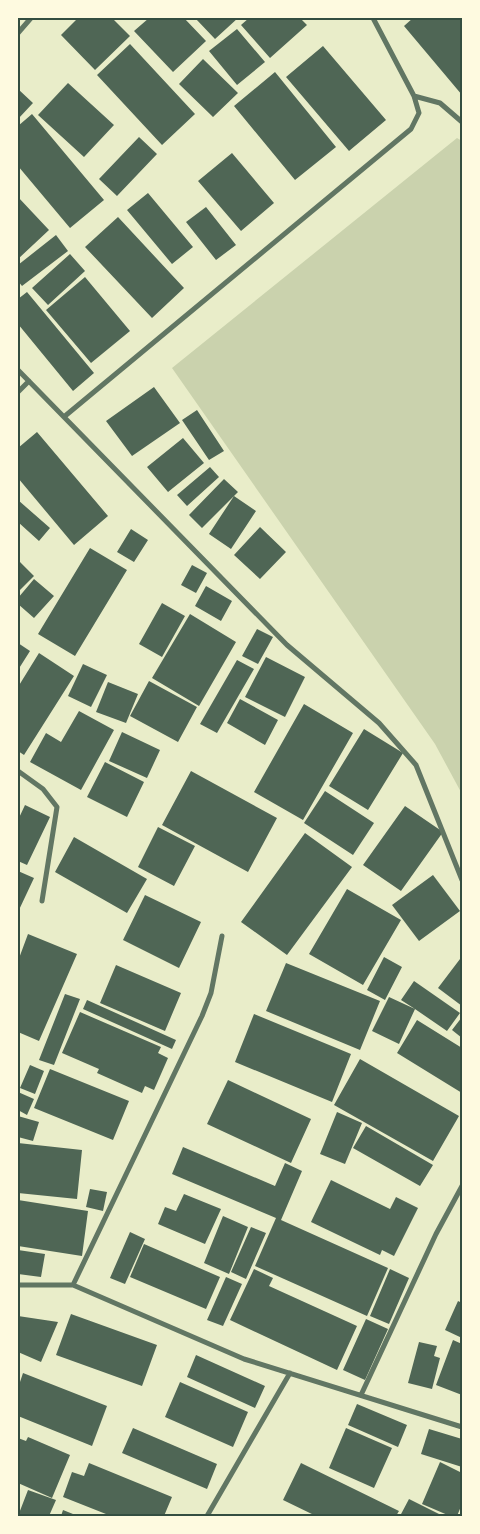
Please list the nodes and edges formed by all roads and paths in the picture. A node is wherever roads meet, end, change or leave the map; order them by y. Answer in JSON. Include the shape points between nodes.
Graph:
{"nodes":[{"id":1,"x":31,"y":18,"type":"edge"},
{"id":2,"x":373,"y":18,"type":"edge"},
{"id":3,"x":18,"y":33,"type":"edge"},
{"id":4,"x":414,"y":96,"type":"junction"},
{"id":5,"x":462,"y":122,"type":"edge"},
{"id":6,"x":18,"y":370,"type":"edge"},
{"id":7,"x":29,"y":381,"type":"junction"},
{"id":8,"x":18,"y":392,"type":"edge"},
{"id":9,"x":65,"y":416,"type":"junction"},
{"id":10,"x":18,"y":771,"type":"edge"},
{"id":11,"x":462,"y":880,"type":"edge"},
{"id":12,"x":42,"y":901,"type":"dead end"},
{"id":13,"x":222,"y":936,"type":"dead end"},
{"id":14,"x":462,"y":1186,"type":"edge"},
{"id":15,"x":18,"y":1285,"type":"edge"},
{"id":16,"x":72,"y":1285,"type":"junction"},
{"id":17,"x":290,"y":1373,"type":"junction"},
{"id":18,"x":361,"y":1395,"type":"junction"},
{"id":19,"x":462,"y":1427,"type":"edge"},
{"id":20,"x":207,"y":1516,"type":"edge"}],
"edges":[{"from":1,"to":3,"type":"street"},
{"from":2,"to":4,"type":"street"},
{"from":4,"to":5,"type":"street","via":[[440,103]]},
{"from":4,"to":9,"type":"street","via":[[420,113],[411,129]]},
{"from":6,"to":7,"type":"street"},
{"from":7,"to":8,"type":"street"},
{"from":7,"to":9,"type":"street"},
{"from":9,"to":11,"type":"street","via":[[287,645],[379,723],[416,765]]},
{"from":10,"to":12,"type":"street","via":[[43,789],[57,807]]},
{"from":13,"to":16,"type":"street","via":[[211,993],[202,1016]]},
{"from":14,"to":18,"type":"street","via":[[436,1234]]},
{"from":15,"to":16,"type":"street"},
{"from":16,"to":17,"type":"street","via":[[244,1359]]},
{"from":17,"to":18,"type":"street"},
{"from":17,"to":20,"type":"street"},
{"from":18,"to":19,"type":"street"}]}
